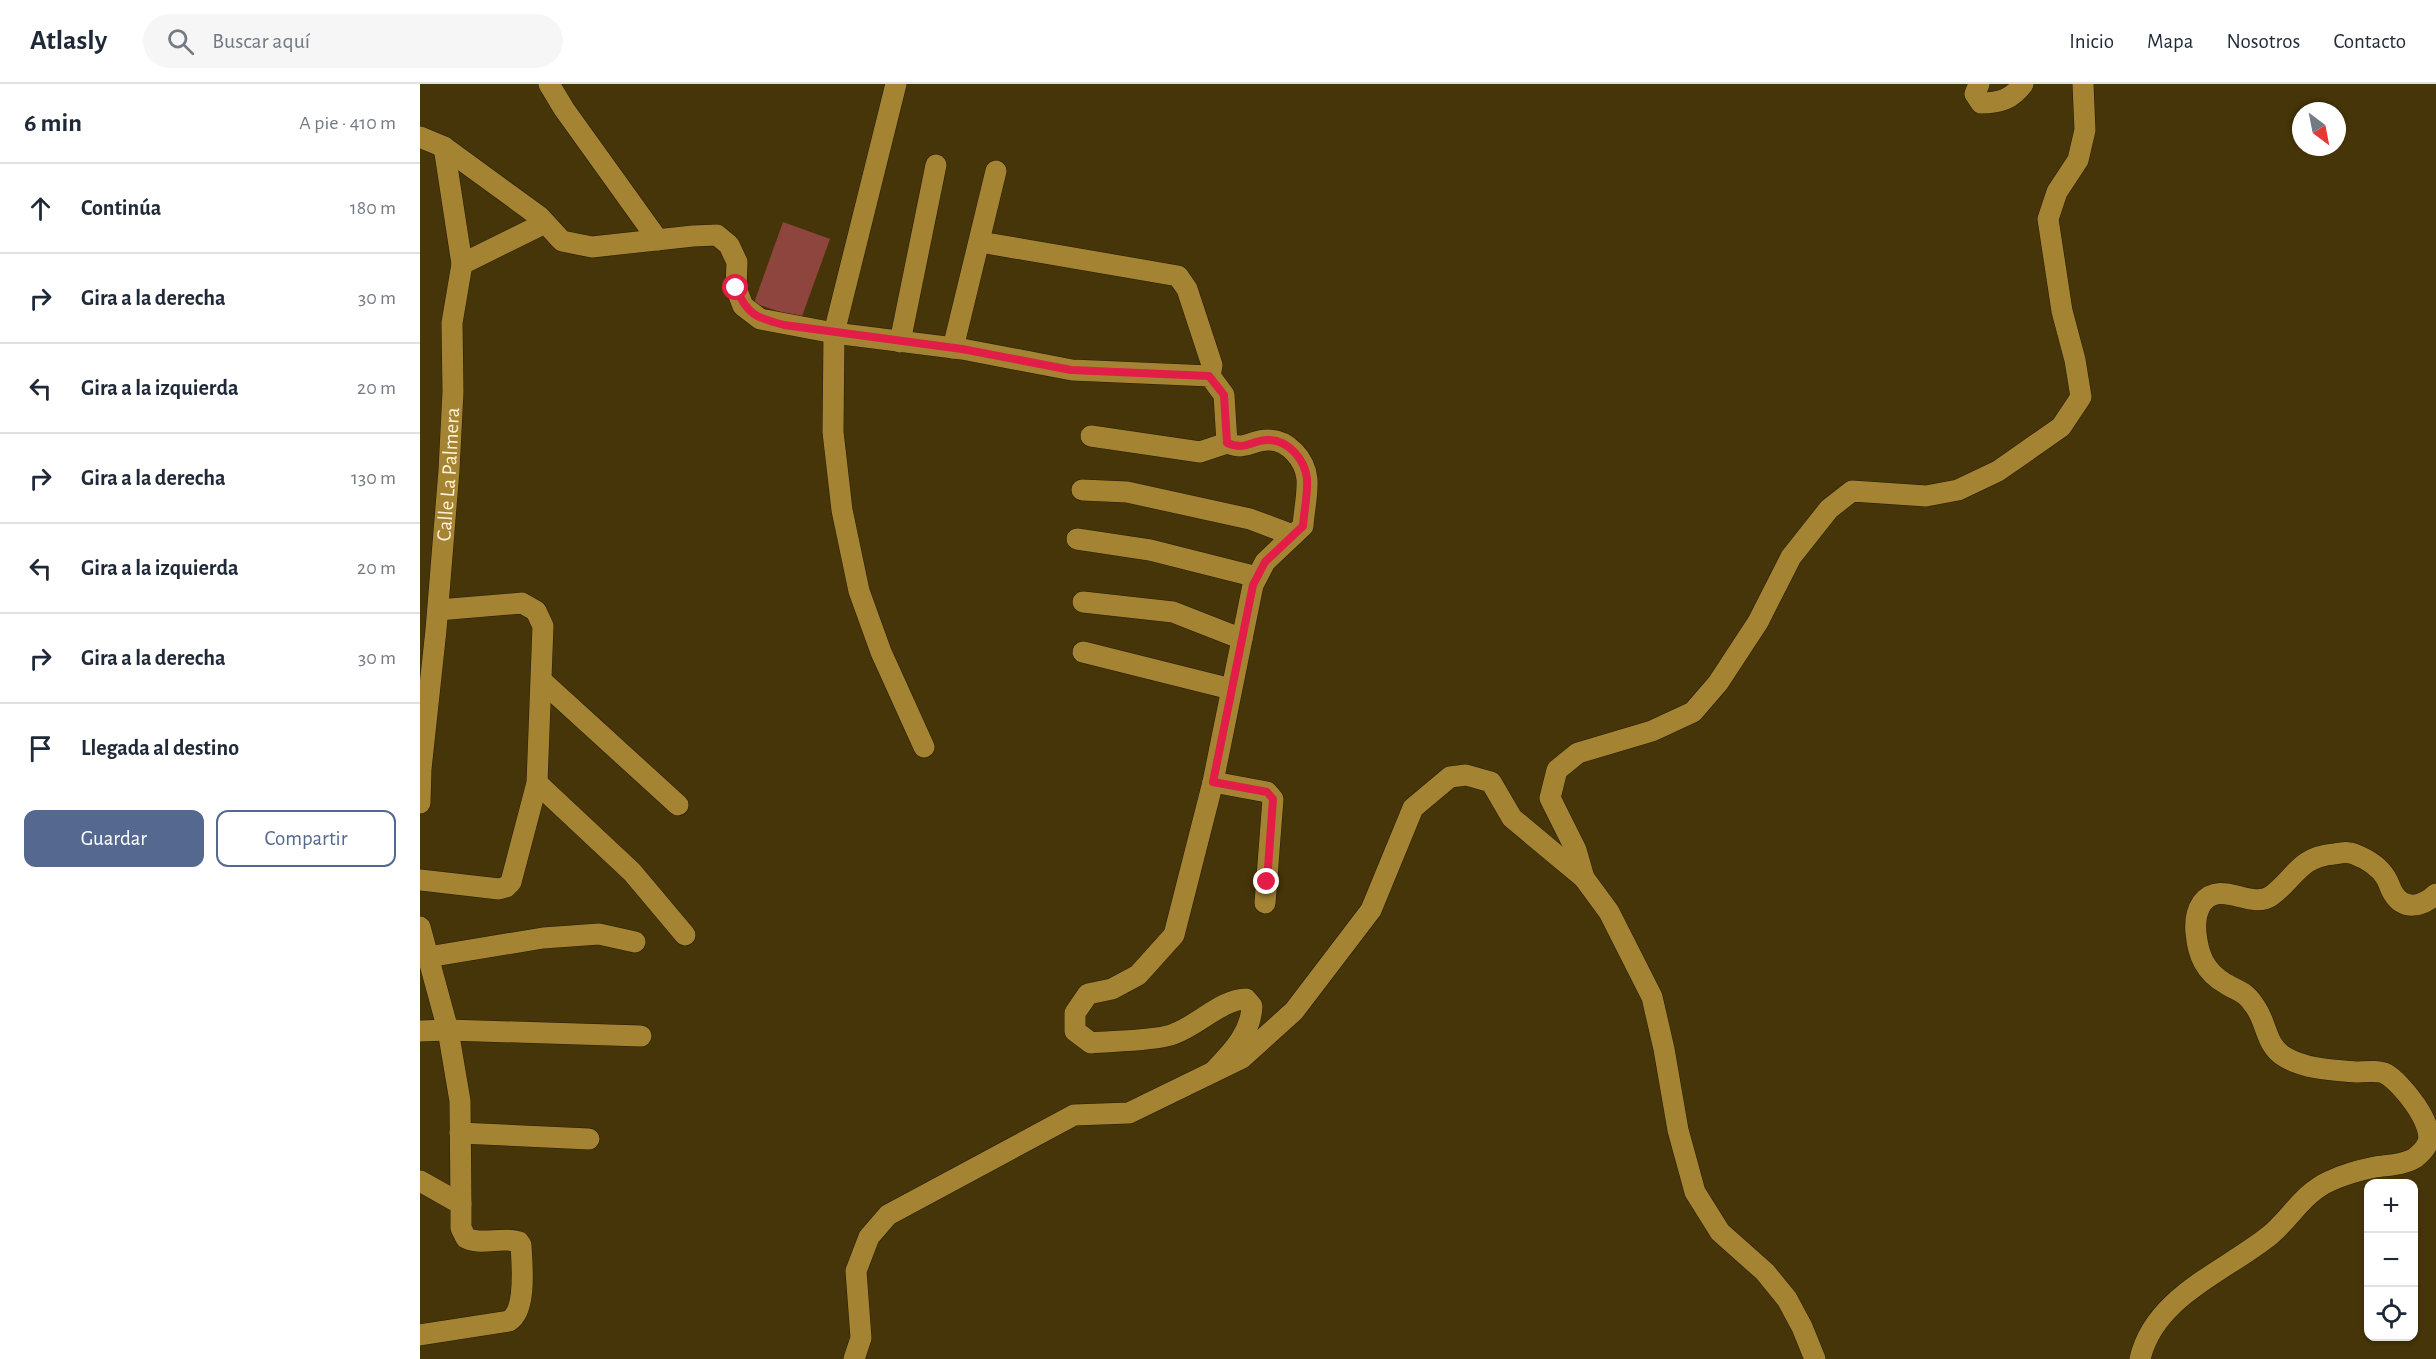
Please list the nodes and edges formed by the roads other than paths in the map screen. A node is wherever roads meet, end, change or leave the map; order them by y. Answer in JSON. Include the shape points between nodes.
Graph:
{"nodes":[{"id":1,"x":549,"y":84,"type":"edge"},
{"id":2,"x":896,"y":84,"type":"edge"},
{"id":3,"x":1979,"y":84,"type":"edge"},
{"id":4,"x":2023,"y":84,"type":"edge"},
{"id":5,"x":2083,"y":84,"type":"edge"},
{"id":6,"x":420,"y":137,"type":"edge"},
{"id":7,"x":444,"y":147,"type":"junction"},
{"id":8,"x":936,"y":165,"type":"dead end"},
{"id":9,"x":996,"y":171,"type":"dead end"},
{"id":10,"x":545,"y":223,"type":"junction"},
{"id":11,"x":658,"y":240,"type":"junction"},
{"id":12,"x":980,"y":242,"type":"junction"},
{"id":13,"x":462,"y":264,"type":"junction"},
{"id":14,"x":834,"y":333,"type":"junction"},
{"id":15,"x":900,"y":342,"type":"junction"},
{"id":16,"x":953,"y":348,"type":"junction"},
{"id":17,"x":1209,"y":376,"type":"junction"},
{"id":18,"x":1091,"y":436,"type":"dead end"},
{"id":19,"x":1227,"y":443,"type":"junction"},
{"id":20,"x":1082,"y":490,"type":"dead end"},
{"id":21,"x":1293,"y":535,"type":"junction"},
{"id":22,"x":1077,"y":539,"type":"dead end"},
{"id":23,"x":1257,"y":577,"type":"junction"},
{"id":24,"x":1083,"y":602,"type":"dead end"},
{"id":25,"x":438,"y":610,"type":"junction"},
{"id":26,"x":1242,"y":639,"type":"junction"},
{"id":27,"x":1083,"y":652,"type":"dead end"},
{"id":28,"x":542,"y":681,"type":"junction"},
{"id":29,"x":1231,"y":689,"type":"junction"},
{"id":30,"x":924,"y":747,"type":"dead end"},
{"id":31,"x":1213,"y":782,"type":"junction"},
{"id":32,"x":537,"y":783,"type":"junction"},
{"id":33,"x":420,"y":803,"type":"edge"},
{"id":34,"x":678,"y":805,"type":"dead end"},
{"id":35,"x":1584,"y":878,"type":"junction"},
{"id":36,"x":420,"y":880,"type":"edge"},
{"id":37,"x":2436,"y":894,"type":"edge"},
{"id":38,"x":1265,"y":903,"type":"dead end"},
{"id":39,"x":420,"y":927,"type":"edge"},
{"id":40,"x":685,"y":934,"type":"dead end"},
{"id":41,"x":635,"y":942,"type":"dead end"},
{"id":42,"x":428,"y":957,"type":"junction"},
{"id":43,"x":448,"y":1030,"type":"junction"},
{"id":44,"x":420,"y":1031,"type":"edge"},
{"id":45,"x":641,"y":1036,"type":"dead end"},
{"id":46,"x":1213,"y":1072,"type":"junction"},
{"id":47,"x":460,"y":1133,"type":"junction"},
{"id":48,"x":589,"y":1139,"type":"dead end"},
{"id":49,"x":420,"y":1181,"type":"edge"},
{"id":50,"x":460,"y":1204,"type":"junction"},
{"id":51,"x":420,"y":1335,"type":"edge"},
{"id":52,"x":854,"y":1359,"type":"edge"},
{"id":53,"x":1815,"y":1359,"type":"edge"},
{"id":54,"x":2140,"y":1359,"type":"edge"}],
"edges":[{"from":1,"to":11,"type":"street"},
{"from":2,"to":14,"type":"street"},
{"from":3,"to":4,"type":"street","via":[[1975,94],[1982,103],[1998,103],[2015,94]]},
{"from":5,"to":35,"type":"street","via":[[2085,130],[2078,160],[2057,192],[2048,219],[2062,311],[2081,397],[2061,427],[1998,471],[1958,490],[1926,496],[1852,492],[1829,509],[1791,557],[1758,622],[1718,683],[1693,712],[1652,731],[1578,753],[1557,770],[1550,798],[1576,850]]},
{"from":6,"to":7,"type":"street"},
{"from":7,"to":10,"type":"street"},
{"from":7,"to":13,"type":"street","name":"Calle La Palmera"},
{"from":8,"to":15,"type":"street"},
{"from":9,"to":12,"type":"street"},
{"from":10,"to":11,"type":"street","via":[[562,241],[592,247]]},
{"from":10,"to":13,"type":"street"},
{"from":11,"to":14,"type":"street","via":[[717,236],[729,245],[736,262],[736,288],[743,306],[760,319]]},
{"from":12,"to":16,"type":"street"},
{"from":12,"to":17,"type":"street","via":[[1178,276],[1187,289],[1212,365]]},
{"from":13,"to":25,"type":"street","name":"Calle La Palmera","via":[[452,323],[453,392]]},
{"from":14,"to":15,"type":"street"},
{"from":14,"to":30,"type":"street","via":[[832,432],[842,510],[859,591],[881,652]]},
{"from":15,"to":16,"type":"street"},
{"from":16,"to":17,"type":"street","via":[[1071,370]]},
{"from":17,"to":19,"type":"street","via":[[1224,395]]},
{"from":18,"to":19,"type":"street","via":[[1200,452]]},
{"from":19,"to":21,"type":"street","via":[[1239,448],[1267,440],[1287,444],[1297,455],[1307,477],[1303,526]]},
{"from":20,"to":21,"type":"street","via":[[1127,492],[1250,519]]},
{"from":21,"to":23,"type":"street","via":[[1265,562]]},
{"from":22,"to":23,"type":"street","via":[[1150,550]]},
{"from":23,"to":26,"type":"street"},
{"from":24,"to":26,"type":"street","via":[[1173,612]]},
{"from":25,"to":28,"type":"street","via":[[522,603],[536,611],[543,626]]},
{"from":25,"to":33,"type":"street","name":"Calle La Palmera"},
{"from":26,"to":29,"type":"street"},
{"from":27,"to":29,"type":"street"},
{"from":28,"to":32,"type":"street"},
{"from":28,"to":34,"type":"street"},
{"from":29,"to":31,"type":"street"},
{"from":31,"to":38,"type":"street","via":[[1267,792],[1273,799]]},
{"from":31,"to":46,"type":"street","via":[[1173,935],[1138,975],[1088,994],[1075,1013],[1075,1031],[1091,1043],[1169,1036],[1193,1026],[1234,999],[1246,999],[1252,1006],[1252,1020],[1237,1047]]},
{"from":32,"to":36,"type":"street","via":[[511,882],[506,887]]},
{"from":32,"to":40,"type":"street","via":[[632,872]]},
{"from":35,"to":46,"type":"street","via":[[1512,818],[1491,782],[1466,775],[1450,777],[1413,808],[1371,910],[1294,1011],[1242,1058]]},
{"from":35,"to":53,"type":"street","via":[[1609,912],[1652,997],[1677,1130],[1695,1192],[1720,1232],[1765,1272],[1786,1299]]},
{"from":37,"to":54,"type":"street","via":[[2418,906],[2409,906],[2398,900],[2372,862],[2350,852],[2322,855],[2298,867],[2269,897],[2257,900],[2226,893],[2203,902],[2195,924],[2202,961],[2225,984],[2246,993],[2259,1011],[2269,1041],[2282,1056],[2304,1065],[2385,1073],[2406,1092],[2422,1115],[2429,1142],[2410,1161],[2331,1180],[2305,1196],[2269,1236],[2178,1300],[2152,1329]]},
{"from":39,"to":42,"type":"street"},
{"from":41,"to":42,"type":"street","via":[[599,934],[543,938]]},
{"from":42,"to":43,"type":"street"},
{"from":43,"to":44,"type":"street"},
{"from":43,"to":45,"type":"street"},
{"from":43,"to":47,"type":"street","via":[[460,1101]]},
{"from":46,"to":52,"type":"street","via":[[1129,1113],[1074,1114],[888,1215],[869,1237],[856,1270],[861,1338]]},
{"from":47,"to":48,"type":"street"},
{"from":47,"to":50,"type":"street"},
{"from":49,"to":50,"type":"street"},
{"from":50,"to":51,"type":"street","via":[[460,1228],[466,1238],[481,1242],[516,1241],[521,1245],[523,1277],[518,1310],[509,1322]]}]}
